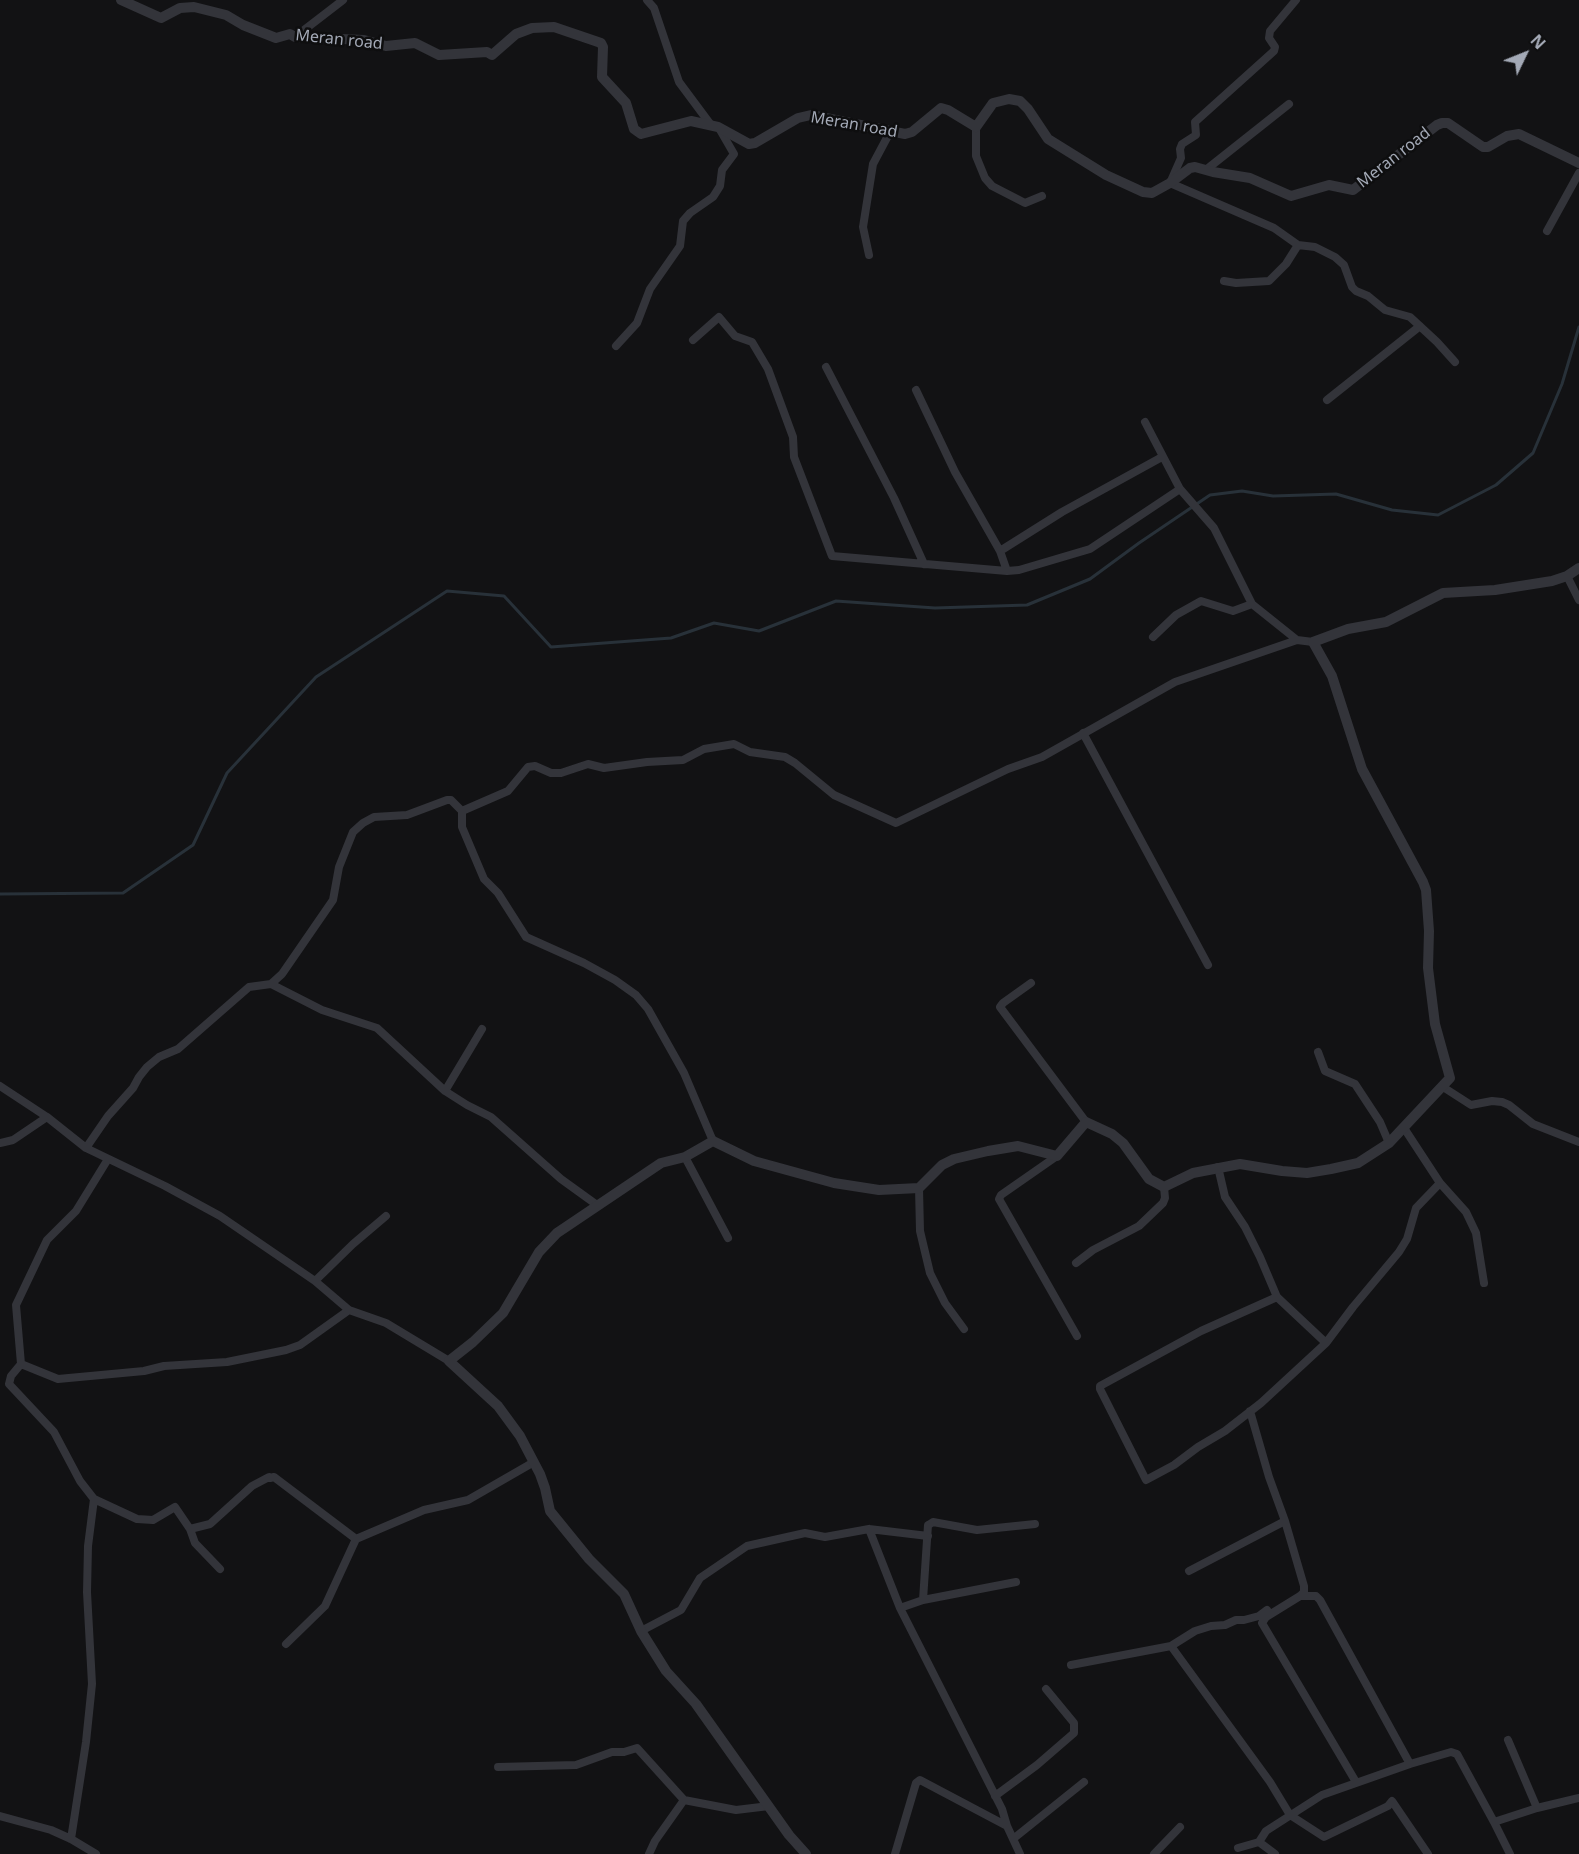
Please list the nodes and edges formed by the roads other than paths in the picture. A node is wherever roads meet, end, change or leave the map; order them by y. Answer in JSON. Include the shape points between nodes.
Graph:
{"nodes":[{"id":1,"x":121,"y":0,"type":"edge"},
{"id":2,"x":344,"y":0,"type":"edge"},
{"id":3,"x":646,"y":0,"type":"edge"},
{"id":4,"x":1296,"y":0,"type":"edge"},
{"id":5,"x":295,"y":37,"type":"junction"},
{"id":6,"x":1289,"y":104,"type":"dead end"},
{"id":7,"x":715,"y":126,"type":"junction"},
{"id":8,"x":976,"y":127,"type":"junction"},
{"id":9,"x":891,"y":132,"type":"junction"},
{"id":10,"x":1579,"y":163,"type":"edge"},
{"id":11,"x":1207,"y":169,"type":"junction"},
{"id":12,"x":1579,"y":173,"type":"edge"},
{"id":13,"x":1170,"y":183,"type":"junction"},
{"id":14,"x":1042,"y":196,"type":"dead end"},
{"id":15,"x":1547,"y":231,"type":"dead end"},
{"id":16,"x":1298,"y":245,"type":"junction"},
{"id":17,"x":869,"y":255,"type":"dead end"},
{"id":18,"x":1224,"y":281,"type":"dead end"},
{"id":19,"x":1420,"y":326,"type":"junction"},
{"id":20,"x":693,"y":340,"type":"dead end"},
{"id":21,"x":616,"y":346,"type":"dead end"},
{"id":22,"x":1455,"y":362,"type":"dead end"},
{"id":23,"x":826,"y":367,"type":"dead end"},
{"id":24,"x":916,"y":390,"type":"dead end"},
{"id":25,"x":1327,"y":400,"type":"dead end"},
{"id":26,"x":1145,"y":422,"type":"dead end"},
{"id":27,"x":1162,"y":457,"type":"junction"},
{"id":28,"x":1179,"y":489,"type":"junction"},
{"id":29,"x":1000,"y":551,"type":"junction"},
{"id":30,"x":924,"y":564,"type":"junction"},
{"id":31,"x":1579,"y":568,"type":"edge"},
{"id":32,"x":1007,"y":571,"type":"junction"},
{"id":33,"x":1567,"y":576,"type":"junction"},
{"id":34,"x":1579,"y":600,"type":"edge"},
{"id":35,"x":1252,"y":604,"type":"junction"},
{"id":36,"x":1153,"y":637,"type":"dead end"},
{"id":37,"x":1297,"y":640,"type":"junction"},
{"id":38,"x":1313,"y":642,"type":"junction"},
{"id":39,"x":1083,"y":733,"type":"junction"},
{"id":40,"x":462,"y":811,"type":"junction"},
{"id":41,"x":1209,"y":965,"type":"dead end"},
{"id":42,"x":1031,"y":983,"type":"dead end"},
{"id":43,"x":271,"y":984,"type":"junction"},
{"id":44,"x":482,"y":1029,"type":"dead end"},
{"id":45,"x":1318,"y":1052,"type":"dead end"},
{"id":46,"x":0,"y":1086,"type":"edge"},
{"id":47,"x":1443,"y":1087,"type":"junction"},
{"id":48,"x":445,"y":1091,"type":"junction"},
{"id":49,"x":47,"y":1117,"type":"junction"},
{"id":50,"x":1086,"y":1122,"type":"junction"},
{"id":51,"x":1404,"y":1128,"type":"junction"},
{"id":52,"x":713,"y":1141,"type":"junction"},
{"id":53,"x":1579,"y":1142,"type":"edge"},
{"id":54,"x":0,"y":1143,"type":"edge"},
{"id":55,"x":1389,"y":1143,"type":"junction"},
{"id":56,"x":86,"y":1148,"type":"junction"},
{"id":57,"x":1057,"y":1156,"type":"junction"},
{"id":58,"x":685,"y":1157,"type":"junction"},
{"id":59,"x":108,"y":1159,"type":"junction"},
{"id":60,"x":1218,"y":1167,"type":"junction"},
{"id":61,"x":1440,"y":1183,"type":"junction"},
{"id":62,"x":1164,"y":1187,"type":"junction"},
{"id":63,"x":919,"y":1188,"type":"junction"},
{"id":64,"x":597,"y":1205,"type":"junction"},
{"id":65,"x":386,"y":1216,"type":"dead end"},
{"id":66,"x":728,"y":1238,"type":"dead end"},
{"id":67,"x":1076,"y":1263,"type":"dead end"},
{"id":68,"x":315,"y":1281,"type":"junction"},
{"id":69,"x":1484,"y":1283,"type":"dead end"},
{"id":70,"x":1277,"y":1297,"type":"junction"},
{"id":71,"x":349,"y":1310,"type":"junction"},
{"id":72,"x":964,"y":1329,"type":"dead end"},
{"id":73,"x":1077,"y":1336,"type":"dead end"},
{"id":74,"x":1326,"y":1344,"type":"junction"},
{"id":75,"x":449,"y":1361,"type":"junction"},
{"id":76,"x":21,"y":1364,"type":"junction"},
{"id":77,"x":1250,"y":1412,"type":"junction"},
{"id":78,"x":534,"y":1462,"type":"junction"},
{"id":79,"x":94,"y":1499,"type":"junction"},
{"id":80,"x":1286,"y":1521,"type":"junction"},
{"id":81,"x":1035,"y":1524,"type":"dead end"},
{"id":82,"x":190,"y":1529,"type":"junction"},
{"id":83,"x":869,"y":1529,"type":"junction"},
{"id":84,"x":928,"y":1536,"type":"junction"},
{"id":85,"x":356,"y":1539,"type":"junction"},
{"id":86,"x":220,"y":1569,"type":"dead end"},
{"id":87,"x":1189,"y":1571,"type":"dead end"},
{"id":88,"x":1016,"y":1582,"type":"dead end"},
{"id":89,"x":1304,"y":1586,"type":"junction"},
{"id":90,"x":1300,"y":1596,"type":"junction"},
{"id":91,"x":923,"y":1600,"type":"junction"},
{"id":92,"x":900,"y":1608,"type":"junction"},
{"id":93,"x":641,"y":1631,"type":"junction"},
{"id":94,"x":286,"y":1644,"type":"dead end"},
{"id":95,"x":1171,"y":1646,"type":"junction"},
{"id":96,"x":1071,"y":1665,"type":"dead end"},
{"id":97,"x":1046,"y":1689,"type":"dead end"},
{"id":98,"x":1508,"y":1740,"type":"dead end"},
{"id":99,"x":1410,"y":1764,"type":"junction"},
{"id":100,"x":498,"y":1767,"type":"dead end"},
{"id":101,"x":1084,"y":1782,"type":"dead end"},
{"id":102,"x":1356,"y":1782,"type":"junction"},
{"id":103,"x":995,"y":1796,"type":"junction"},
{"id":104,"x":1579,"y":1798,"type":"edge"},
{"id":105,"x":684,"y":1800,"type":"junction"},
{"id":106,"x":769,"y":1806,"type":"junction"},
{"id":107,"x":1537,"y":1808,"type":"junction"},
{"id":108,"x":1290,"y":1815,"type":"junction"},
{"id":109,"x":0,"y":1816,"type":"edge"},
{"id":110,"x":1494,"y":1822,"type":"junction"},
{"id":111,"x":1007,"y":1826,"type":"junction"},
{"id":112,"x":1180,"y":1827,"type":"dead end"},
{"id":113,"x":71,"y":1839,"type":"junction"},
{"id":114,"x":1013,"y":1839,"type":"junction"},
{"id":115,"x":1259,"y":1842,"type":"junction"},
{"id":116,"x":1238,"y":1848,"type":"dead end"},
{"id":117,"x":83,"y":1851,"type":"edge"},
{"id":118,"x":96,"y":1854,"type":"edge"},
{"id":119,"x":649,"y":1854,"type":"edge"},
{"id":120,"x":806,"y":1854,"type":"edge"},
{"id":121,"x":895,"y":1854,"type":"edge"},
{"id":122,"x":1020,"y":1854,"type":"edge"},
{"id":123,"x":1154,"y":1854,"type":"edge"},
{"id":124,"x":1275,"y":1854,"type":"edge"},
{"id":125,"x":1428,"y":1854,"type":"edge"},
{"id":126,"x":1510,"y":1854,"type":"edge"}],
"edges":[{"from":1,"to":5,"type":"street","name":"Meran road","via":[[161,18],[180,8],[194,7],[226,15],[276,38],[290,34]]},
{"from":2,"to":5,"type":"street"},
{"from":3,"to":7,"type":"street","via":[[654,8],[679,82]]},
{"from":4,"to":13,"type":"street","via":[[1270,31],[1274,51],[1195,122],[1196,135],[1182,144],[1181,158]]},
{"from":5,"to":7,"type":"street","name":"Meran road","via":[[364,40],[386,46],[415,43],[439,55],[492,55],[516,34],[532,28],[554,27],[601,43],[602,77],[626,103],[637,132],[691,121]]},
{"from":6,"to":11,"type":"street"},
{"from":7,"to":9,"type":"street","name":"Meran road","via":[[749,144],[811,115]]},
{"from":7,"to":21,"type":"street","via":[[733,151],[733,157],[722,170],[720,186],[713,197],[683,221],[680,246],[650,289],[637,323]]},
{"from":8,"to":9,"type":"street","name":"Meran road","via":[[941,108],[912,132]]},
{"from":8,"to":13,"type":"street","name":"Meran road","via":[[997,100],[1020,101],[1048,139],[1106,175],[1143,192],[1152,193]]},
{"from":8,"to":14,"type":"street","via":[[976,156],[992,186],[1024,202]]},
{"from":9,"to":17,"type":"street","via":[[873,164],[863,227]]},
{"from":10,"to":11,"type":"street","name":"Meran road","via":[[1519,134],[1483,147],[1448,123],[1442,123],[1353,190],[1329,185],[1291,196],[1250,178]]},
{"from":11,"to":13,"type":"street","name":"Meran road","via":[[1195,166]]},
{"from":12,"to":15,"type":"street"},
{"from":13,"to":16,"type":"street","via":[[1274,228]]},
{"from":16,"to":18,"type":"street","via":[[1287,264],[1269,280]]},
{"from":16,"to":19,"type":"street","via":[[1315,247],[1335,257],[1348,272],[1356,291],[1385,310],[1410,317]]},
{"from":19,"to":22,"type":"street"},
{"from":19,"to":25,"type":"street"},
{"from":20,"to":30,"type":"street","via":[[719,317],[735,336],[752,342],[768,369],[794,437],[794,457],[832,556]]},
{"from":23,"to":30,"type":"street"},
{"from":24,"to":29,"type":"street","via":[[955,472]]},
{"from":26,"to":27,"type":"street"},
{"from":27,"to":28,"type":"street"},
{"from":27,"to":29,"type":"street"},
{"from":28,"to":32,"type":"street","via":[[1090,549]]},
{"from":28,"to":35,"type":"street","via":[[1214,528]]},
{"from":29,"to":32,"type":"street"},
{"from":30,"to":32,"type":"street"},
{"from":31,"to":33,"type":"street"},
{"from":33,"to":34,"type":"street"},
{"from":33,"to":38,"type":"street","via":[[1495,590],[1443,593],[1386,622],[1348,629]]},
{"from":35,"to":36,"type":"street","via":[[1233,611],[1201,601],[1176,615]]},
{"from":35,"to":37,"type":"street"},
{"from":37,"to":38,"type":"street"},
{"from":37,"to":39,"type":"street","via":[[1174,682]]},
{"from":38,"to":47,"type":"street","via":[[1332,676],[1362,769],[1426,890],[1428,968],[1435,1024],[1450,1074]]},
{"from":39,"to":40,"type":"street","via":[[1042,757],[1008,769],[896,823],[834,795],[785,757],[750,753],[734,744],[704,748],[683,760],[604,768],[588,764],[561,773],[528,767],[508,791]]},
{"from":39,"to":41,"type":"street"},
{"from":40,"to":43,"type":"street","via":[[447,800],[407,815],[374,817],[353,832],[339,867],[333,900]]},
{"from":40,"to":52,"type":"street","via":[[462,827],[484,879],[498,893],[526,938],[615,980],[648,1009],[684,1073]]},
{"from":42,"to":50,"type":"street","via":[[1000,1007]]},
{"from":43,"to":48,"type":"street","via":[[322,1010],[377,1028]]},
{"from":43,"to":56,"type":"street","via":[[249,987],[178,1049],[147,1067]]},
{"from":44,"to":48,"type":"street"},
{"from":45,"to":55,"type":"street","via":[[1325,1071],[1355,1084]]},
{"from":46,"to":49,"type":"street"},
{"from":47,"to":51,"type":"street"},
{"from":47,"to":53,"type":"street","via":[[1471,1105],[1502,1102],[1533,1124]]},
{"from":48,"to":64,"type":"street","via":[[491,1117]]},
{"from":49,"to":54,"type":"street","via":[[13,1140]]},
{"from":49,"to":56,"type":"street"},
{"from":50,"to":57,"type":"street"},
{"from":50,"to":62,"type":"street","via":[[1123,1143],[1149,1179]]},
{"from":51,"to":55,"type":"street"},
{"from":51,"to":61,"type":"street"},
{"from":52,"to":58,"type":"street"},
{"from":52,"to":63,"type":"street","via":[[754,1161],[834,1183],[879,1190]]},
{"from":55,"to":60,"type":"street","via":[[1358,1163],[1307,1173],[1249,1164]]},
{"from":56,"to":59,"type":"street"},
{"from":57,"to":63,"type":"street","via":[[1018,1146],[988,1151],[942,1165]]},
{"from":57,"to":73,"type":"street","via":[[999,1199]]},
{"from":58,"to":64,"type":"street","via":[[661,1163]]},
{"from":58,"to":66,"type":"street"},
{"from":59,"to":68,"type":"street","via":[[220,1216]]},
{"from":59,"to":76,"type":"street","via":[[76,1211],[46,1240],[15,1305]]},
{"from":60,"to":62,"type":"street","via":[[1193,1173]]},
{"from":60,"to":70,"type":"street","via":[[1225,1197],[1245,1227]]},
{"from":61,"to":69,"type":"street","via":[[1466,1212],[1476,1233]]},
{"from":61,"to":74,"type":"street","via":[[1416,1208],[1399,1252]]},
{"from":62,"to":67,"type":"street","via":[[1163,1203],[1139,1226]]},
{"from":63,"to":72,"type":"street","via":[[920,1231],[930,1273]]},
{"from":64,"to":75,"type":"street","via":[[549,1240],[503,1313]]},
{"from":65,"to":68,"type":"street"},
{"from":68,"to":71,"type":"street"},
{"from":70,"to":74,"type":"street"},
{"from":70,"to":77,"type":"street","via":[[1201,1330],[1100,1386],[1146,1479],[1173,1466]]},
{"from":71,"to":75,"type":"street","via":[[386,1323]]},
{"from":71,"to":76,"type":"street","via":[[300,1345],[227,1362],[58,1379]]},
{"from":74,"to":77,"type":"street"},
{"from":75,"to":78,"type":"street","via":[[498,1406]]},
{"from":76,"to":79,"type":"street","via":[[9,1384],[54,1432]]},
{"from":77,"to":80,"type":"street"},
{"from":78,"to":85,"type":"street","via":[[468,1500],[424,1509]]},
{"from":78,"to":93,"type":"street","via":[[550,1511],[588,1559],[624,1594]]},
{"from":79,"to":82,"type":"street","via":[[137,1519],[153,1520],[175,1507]]},
{"from":79,"to":113,"type":"street","via":[[87,1592],[92,1684]]},
{"from":80,"to":87,"type":"street"},
{"from":80,"to":89,"type":"street"},
{"from":81,"to":84,"type":"street","via":[[977,1530],[933,1522],[928,1526]]},
{"from":82,"to":85,"type":"street","via":[[214,1522],[252,1486],[274,1477]]},
{"from":82,"to":86,"type":"street","via":[[195,1543]]},
{"from":83,"to":84,"type":"street"},
{"from":83,"to":92,"type":"street"},
{"from":83,"to":93,"type":"street","via":[[825,1537],[805,1533],[747,1546],[700,1578],[681,1610]]},
{"from":84,"to":91,"type":"street"},
{"from":85,"to":94,"type":"street","via":[[325,1606]]},
{"from":88,"to":91,"type":"street"},
{"from":89,"to":90,"type":"street"},
{"from":89,"to":95,"type":"street","via":[[1259,1616],[1203,1629]]},
{"from":90,"to":99,"type":"street","via":[[1316,1596],[1320,1600]]},
{"from":90,"to":102,"type":"street","via":[[1262,1623]]},
{"from":91,"to":92,"type":"street"},
{"from":92,"to":103,"type":"street"},
{"from":93,"to":106,"type":"street","via":[[666,1671],[696,1704]]},
{"from":95,"to":96,"type":"street"},
{"from":95,"to":108,"type":"street"},
{"from":97,"to":103,"type":"street","via":[[1074,1723],[1074,1734]]},
{"from":98,"to":107,"type":"street"},
{"from":99,"to":102,"type":"street"},
{"from":99,"to":110,"type":"street","via":[[1455,1752]]},
{"from":100,"to":105,"type":"street","via":[[576,1765],[637,1748]]},
{"from":101,"to":114,"type":"street"},
{"from":102,"to":108,"type":"street","via":[[1322,1795]]},
{"from":103,"to":111,"type":"street"},
{"from":104,"to":107,"type":"street"},
{"from":105,"to":106,"type":"street","via":[[736,1810]]},
{"from":105,"to":119,"type":"street"},
{"from":106,"to":120,"type":"street"},
{"from":107,"to":110,"type":"street"},
{"from":108,"to":115,"type":"street","via":[[1266,1831]]},
{"from":108,"to":125,"type":"street","via":[[1324,1837],[1392,1801]]},
{"from":109,"to":113,"type":"street"},
{"from":110,"to":126,"type":"street"},
{"from":111,"to":114,"type":"street"},
{"from":111,"to":121,"type":"street","via":[[920,1780]]},
{"from":112,"to":123,"type":"street"},
{"from":113,"to":117,"type":"street"},
{"from":114,"to":122,"type":"street"},
{"from":115,"to":116,"type":"street"},
{"from":115,"to":124,"type":"street"},
{"from":117,"to":118,"type":"street"}]}
